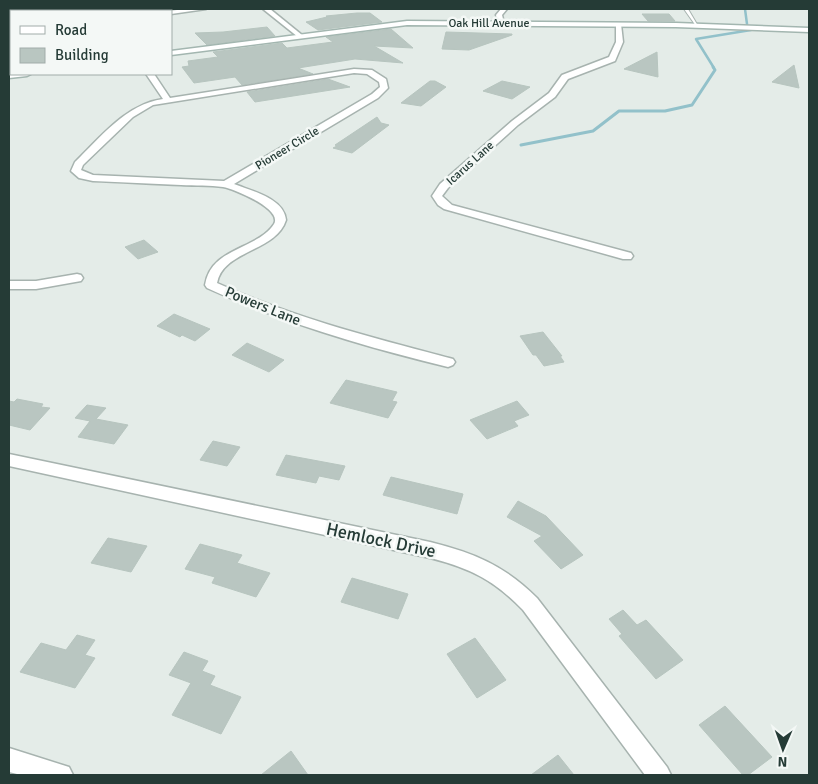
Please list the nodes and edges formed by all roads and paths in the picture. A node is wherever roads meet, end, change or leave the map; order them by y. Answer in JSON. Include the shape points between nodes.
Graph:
{"nodes":[{"id":1,"x":203,"y":9,"type":"edge"},
{"id":2,"x":266,"y":9,"type":"edge"},
{"id":3,"x":504,"y":9,"type":"edge"},
{"id":4,"x":686,"y":9,"type":"edge"},
{"id":5,"x":172,"y":12,"type":"edge"},
{"id":6,"x":501,"y":23,"type":"junction"},
{"id":7,"x":618,"y":24,"type":"junction"},
{"id":8,"x":697,"y":25,"type":"junction"},
{"id":9,"x":809,"y":30,"type":"edge"},
{"id":10,"x":300,"y":36,"type":"junction"},
{"id":11,"x":172,"y":53,"type":"edge"},
{"id":12,"x":151,"y":75,"type":"edge"},
{"id":13,"x":167,"y":99,"type":"junction"},
{"id":14,"x":226,"y":184,"type":"junction"},
{"id":15,"x":627,"y":256,"type":"dead end"},
{"id":16,"x":77,"y":278,"type":"dead end"},
{"id":17,"x":9,"y":285,"type":"edge"},
{"id":18,"x":448,"y":362,"type":"dead end"},
{"id":19,"x":9,"y":460,"type":"edge"},
{"id":20,"x":9,"y":760,"type":"edge"},
{"id":21,"x":61,"y":775,"type":"edge"},
{"id":22,"x":659,"y":775,"type":"edge"}],
"edges":[{"from":1,"to":5,"type":"street"},
{"from":2,"to":10,"type":"street"},
{"from":3,"to":6,"type":"street","via":[[499,15]]},
{"from":4,"to":8,"type":"lane"},
{"from":6,"to":7,"type":"street","name":"Oak Hill Avenue"},
{"from":6,"to":10,"type":"street","name":"Oak Hill Avenue","via":[[407,23]]},
{"from":7,"to":8,"type":"street","name":"Oak Hill Avenue"},
{"from":7,"to":15,"type":"street","name":"Icarus Lane","via":[[621,34],[612,60],[565,77],[552,95],[494,141],[437,196],[448,207],[479,217]]},
{"from":8,"to":9,"type":"street","name":"Oak Hill Avenue"},
{"from":10,"to":11,"type":"street","name":"Oak Hill Avenue"},
{"from":12,"to":13,"type":"street"},
{"from":13,"to":14,"type":"street","name":"Pioneer Circle","via":[[150,103],[130,115],[78,164],[76,171],[93,178]]},
{"from":13,"to":14,"type":"street","name":"Pioneer Circle","via":[[348,71],[369,72],[384,81],[384,88],[375,96]]},
{"from":14,"to":18,"type":"street","name":"Powers Lane","via":[[274,207],[281,219],[279,225],[265,236],[218,268],[211,285],[322,330]]},
{"from":16,"to":17,"type":"street","via":[[36,285]]},
{"from":19,"to":22,"type":"street","name":"Hemlock Drive","via":[[458,556],[486,567],[530,604]]},
{"from":20,"to":21,"type":"street"}]}
